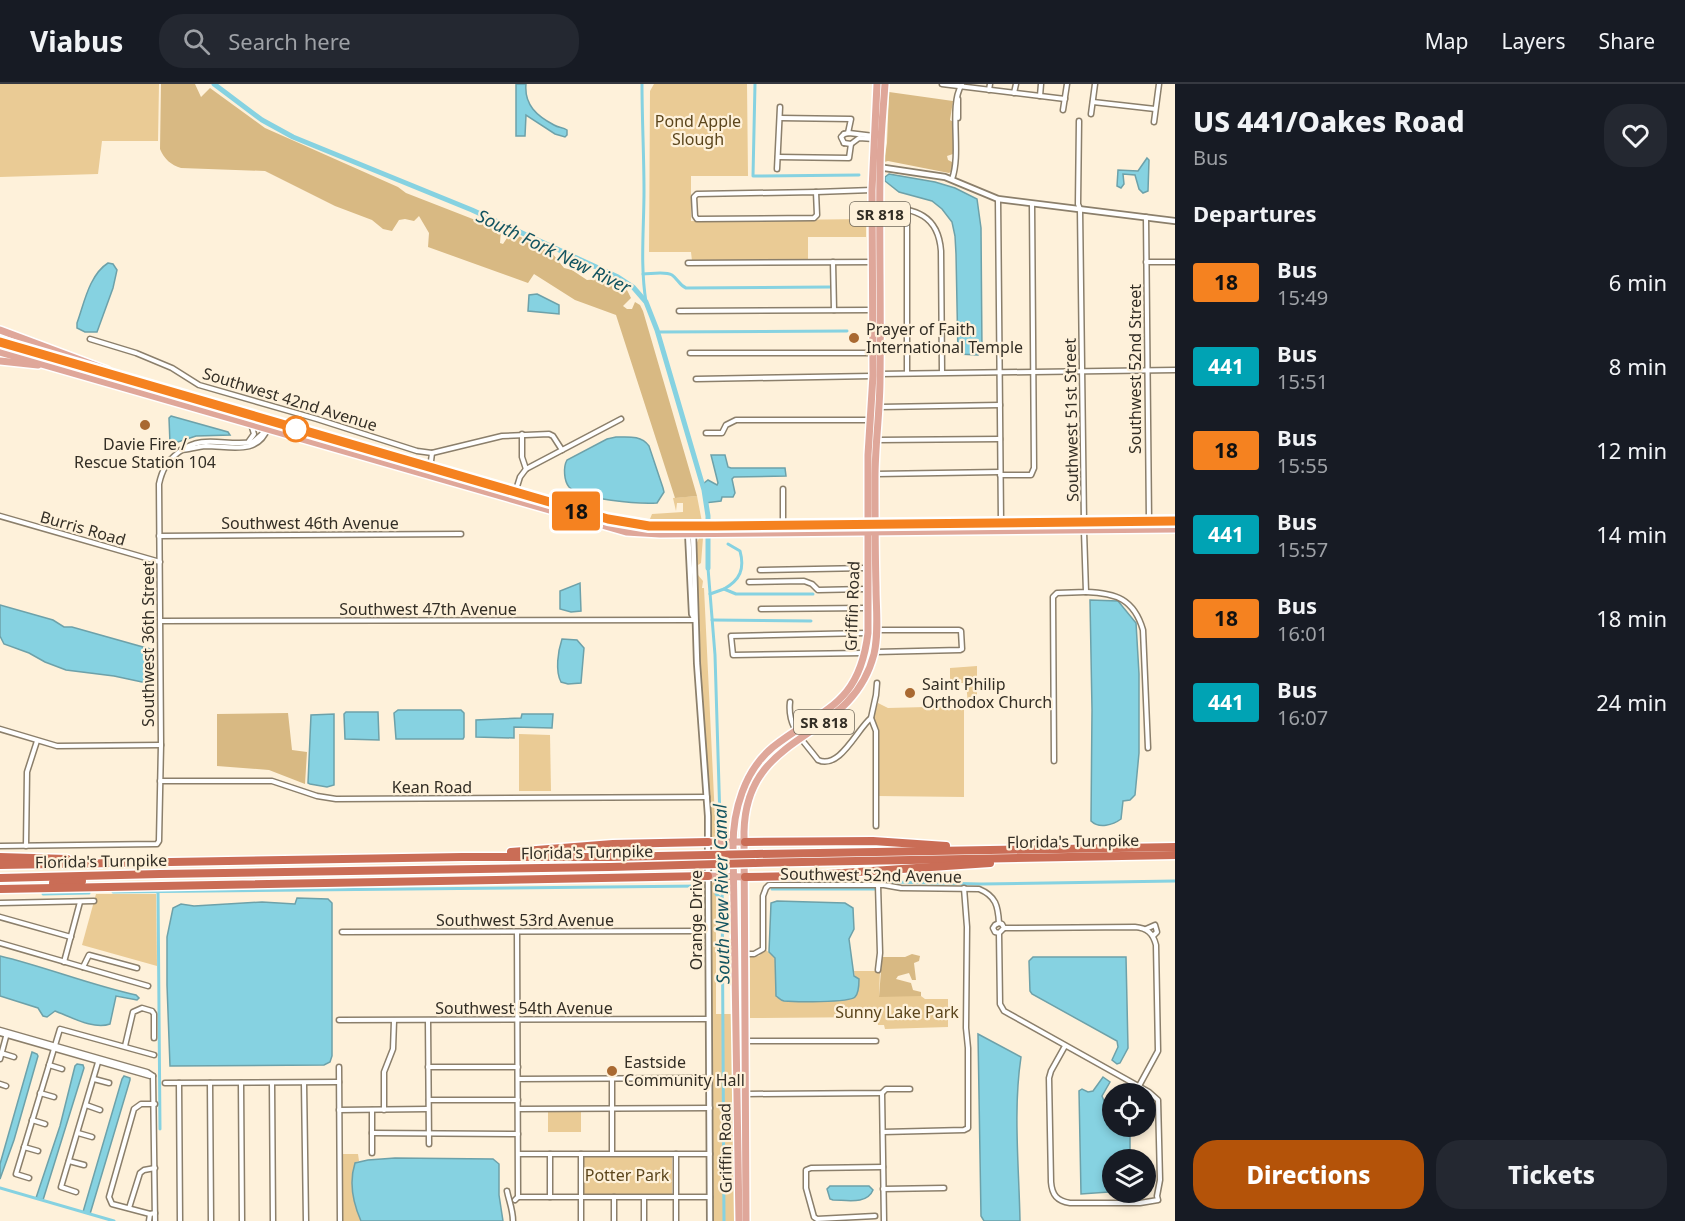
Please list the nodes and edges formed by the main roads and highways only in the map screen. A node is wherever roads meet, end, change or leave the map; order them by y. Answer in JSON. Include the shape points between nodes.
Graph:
{"nodes":[{"id":1,"x":877,"y":84,"type":"edge"},
{"id":2,"x":885,"y":84,"type":"edge"},
{"id":3,"x":876,"y":167,"type":"junction"},
{"id":4,"x":876,"y":262,"type":"junction"},
{"id":5,"x":0,"y":328,"type":"edge"},
{"id":6,"x":0,"y":342,"type":"edge"},
{"id":7,"x":0,"y":352,"type":"edge"},
{"id":8,"x":0,"y":361,"type":"edge"},
{"id":9,"x":61,"y":368,"type":"junction"},
{"id":10,"x":877,"y":374,"type":"junction"},
{"id":11,"x":149,"y":386,"type":"junction"},
{"id":12,"x":874,"y":420,"type":"junction"},
{"id":13,"x":267,"y":426,"type":"junction"},
{"id":14,"x":357,"y":447,"type":"junction"},
{"id":15,"x":345,"y":451,"type":"junction"},
{"id":16,"x":429,"y":472,"type":"junction"},
{"id":17,"x":514,"y":496,"type":"junction"},
{"id":18,"x":608,"y":519,"type":"junction"},
{"id":19,"x":1175,"y":521,"type":"edge"},
{"id":20,"x":594,"y":524,"type":"junction"},
{"id":21,"x":783,"y":526,"type":"junction"},
{"id":22,"x":1084,"y":526,"type":"junction"},
{"id":23,"x":1001,"y":527,"type":"junction"},
{"id":24,"x":871,"y":529,"type":"junction"},
{"id":25,"x":1175,"y":529,"type":"edge"},
{"id":26,"x":694,"y":530,"type":"junction"},
{"id":27,"x":715,"y":530,"type":"junction"},
{"id":28,"x":770,"y":534,"type":"junction"},
{"id":29,"x":798,"y":735,"type":"junction"},
{"id":30,"x":712,"y":842,"type":"joint"},
{"id":31,"x":730,"y":842,"type":"junction"},
{"id":32,"x":744,"y":842,"type":"junction"},
{"id":33,"x":1175,"y":847,"type":"edge"},
{"id":34,"x":997,"y":850,"type":"junction"},
{"id":35,"x":1175,"y":855,"type":"edge"},
{"id":36,"x":462,"y":857,"type":"junction"},
{"id":37,"x":1044,"y":857,"type":"junction"},
{"id":38,"x":755,"y":859,"type":"junction"},
{"id":39,"x":1,"y":863,"type":"edge"},
{"id":40,"x":160,"y":874,"type":"junction"},
{"id":41,"x":730,"y":875,"type":"junction"},
{"id":42,"x":712,"y":876,"type":"joint"},
{"id":43,"x":745,"y":877,"type":"junction"},
{"id":44,"x":0,"y":878,"type":"edge"},
{"id":45,"x":0,"y":888,"type":"edge"},
{"id":46,"x":89,"y":888,"type":"junction"},
{"id":47,"x":0,"y":894,"type":"edge"},
{"id":48,"x":734,"y":919,"type":"junction"},
{"id":49,"x":745,"y":954,"type":"junction"},
{"id":50,"x":734,"y":963,"type":"junction"},
{"id":51,"x":738,"y":1137,"type":"junction"},
{"id":52,"x":746,"y":1152,"type":"junction"},
{"id":53,"x":739,"y":1156,"type":"junction"},
{"id":54,"x":746,"y":1165,"type":"junction"},
{"id":55,"x":739,"y":1221,"type":"edge"},
{"id":56,"x":746,"y":1221,"type":"edge"}],
"edges":[{"from":1,"to":3,"type":"main road","name":"Griffin Road","number":"SR 818"},
{"from":2,"to":3,"type":"main road","name":"Griffin Road","number":"SR 818"},
{"from":3,"to":4,"type":"main road","name":"Griffin Road","number":"SR 818","via":[[880,205]]},
{"from":3,"to":4,"type":"main road","name":"Griffin Road","number":"SR 818","via":[[872,190]]},
{"from":4,"to":10,"type":"main road","name":"Griffin Road","number":"SR 818"},
{"from":4,"to":10,"type":"main road","name":"Griffin Road","number":"SR 818","via":[[872,310]]},
{"from":5,"to":11,"type":"main road"},
{"from":6,"to":11,"type":"main road"},
{"from":7,"to":9,"type":"main road"},
{"from":8,"to":9,"type":"main road"},
{"from":9,"to":13,"type":"main road"},
{"from":10,"to":12,"type":"main road","name":"Griffin Road","number":"SR 818"},
{"from":10,"to":12,"type":"main road","name":"Griffin Road","number":"SR 818","via":[[880,406]]},
{"from":11,"to":13,"type":"main road"},
{"from":12,"to":24,"type":"main road","name":"Griffin Road","number":"SR 818"},
{"from":12,"to":24,"type":"main road","name":"Griffin Road","number":"SR 818","via":[[867,455]]},
{"from":13,"to":14,"type":"main road"},
{"from":13,"to":15,"type":"main road"},
{"from":14,"to":15,"type":"main road"},
{"from":14,"to":16,"type":"main road"},
{"from":15,"to":16,"type":"main road"},
{"from":16,"to":17,"type":"main road"},
{"from":17,"to":18,"type":"main road"},
{"from":17,"to":20,"type":"main road"},
{"from":18,"to":20,"type":"main road"},
{"from":18,"to":26,"type":"main road"},
{"from":19,"to":22,"type":"main road"},
{"from":20,"to":26,"type":"main road","via":[[638,533]]},
{"from":21,"to":24,"type":"main road"},
{"from":21,"to":27,"type":"main road"},
{"from":21,"to":28,"type":"main road"},
{"from":22,"to":23,"type":"main road"},
{"from":22,"to":23,"type":"main road","via":[[1011,523]]},
{"from":22,"to":25,"type":"main road"},
{"from":23,"to":24,"type":"main road"},
{"from":23,"to":24,"type":"main road","via":[[990,531]]},
{"from":24,"to":28,"type":"main road"},
{"from":24,"to":29,"type":"main road","name":"Griffin Road","number":"SR 818","via":[[865,653],[856,678],[839,701]]},
{"from":24,"to":29,"type":"main road","name":"Griffin Road","number":"SR 818","via":[[875,652],[855,695],[831,718]]},
{"from":26,"to":27,"type":"main road"},
{"from":27,"to":28,"type":"main road"},
{"from":29,"to":31,"type":"main road","name":"Griffin Road","number":"SR 818","via":[[772,748],[748,780],[739,800]]},
{"from":29,"to":32,"type":"main road","name":"Griffin Road","number":"SR 818","via":[[759,777],[746,810]]},
{"from":30,"to":31,"type":"main road"},
{"from":30,"to":36,"type":"highway","via":[[613,844]]},
{"from":31,"to":32,"type":"main road"},
{"from":31,"to":41,"type":"main road","name":"Griffin Road","number":"SR 818"},
{"from":32,"to":34,"type":"highway","via":[[879,841]]},
{"from":32,"to":43,"type":"main road","name":"Griffin Road","number":"SR 818"},
{"from":33,"to":34,"type":"highway","name":"Florida's Turnpike"},
{"from":34,"to":38,"type":"highway","name":"Florida's Turnpike"},
{"from":35,"to":37,"type":"highway","name":"Florida's Turnpike"},
{"from":36,"to":38,"type":"highway","name":"Florida's Turnpike","bridge":true},
{"from":36,"to":39,"type":"highway","name":"Florida's Turnpike"},
{"from":37,"to":38,"type":"highway","name":"Florida's Turnpike"},
{"from":37,"to":43,"type":"highway"},
{"from":38,"to":40,"type":"highway","name":"Florida's Turnpike","bridge":true,"via":[[610,867]]},
{"from":40,"to":44,"type":"highway","name":"Florida's Turnpike"},
{"from":40,"to":45,"type":"highway","via":[[144,879]]},
{"from":41,"to":42,"type":"main road"},
{"from":41,"to":43,"type":"main road"},
{"from":41,"to":48,"type":"main road","name":"Griffin Road","number":"SR 818"},
{"from":42,"to":46,"type":"highway"},
{"from":43,"to":49,"type":"main road","name":"Griffin Road","number":"SR 818"},
{"from":45,"to":46,"type":"highway"},
{"from":46,"to":47,"type":"highway"},
{"from":48,"to":49,"type":"main road"},
{"from":48,"to":50,"type":"main road","name":"Griffin Road","number":"SR 818"},
{"from":49,"to":50,"type":"main road"},
{"from":49,"to":52,"type":"main road","name":"Griffin Road","number":"SR 818"},
{"from":50,"to":51,"type":"main road","name":"Griffin Road","number":"SR 818"},
{"from":51,"to":52,"type":"main road"},
{"from":51,"to":53,"type":"main road","name":"Griffin Road","number":"SR 818"},
{"from":52,"to":54,"type":"main road","name":"Griffin Road","number":"SR 818"},
{"from":53,"to":54,"type":"main road"},
{"from":53,"to":55,"type":"main road","name":"Griffin Road","number":"SR 818"},
{"from":54,"to":56,"type":"main road","name":"Griffin Road","number":"SR 818"}]}
